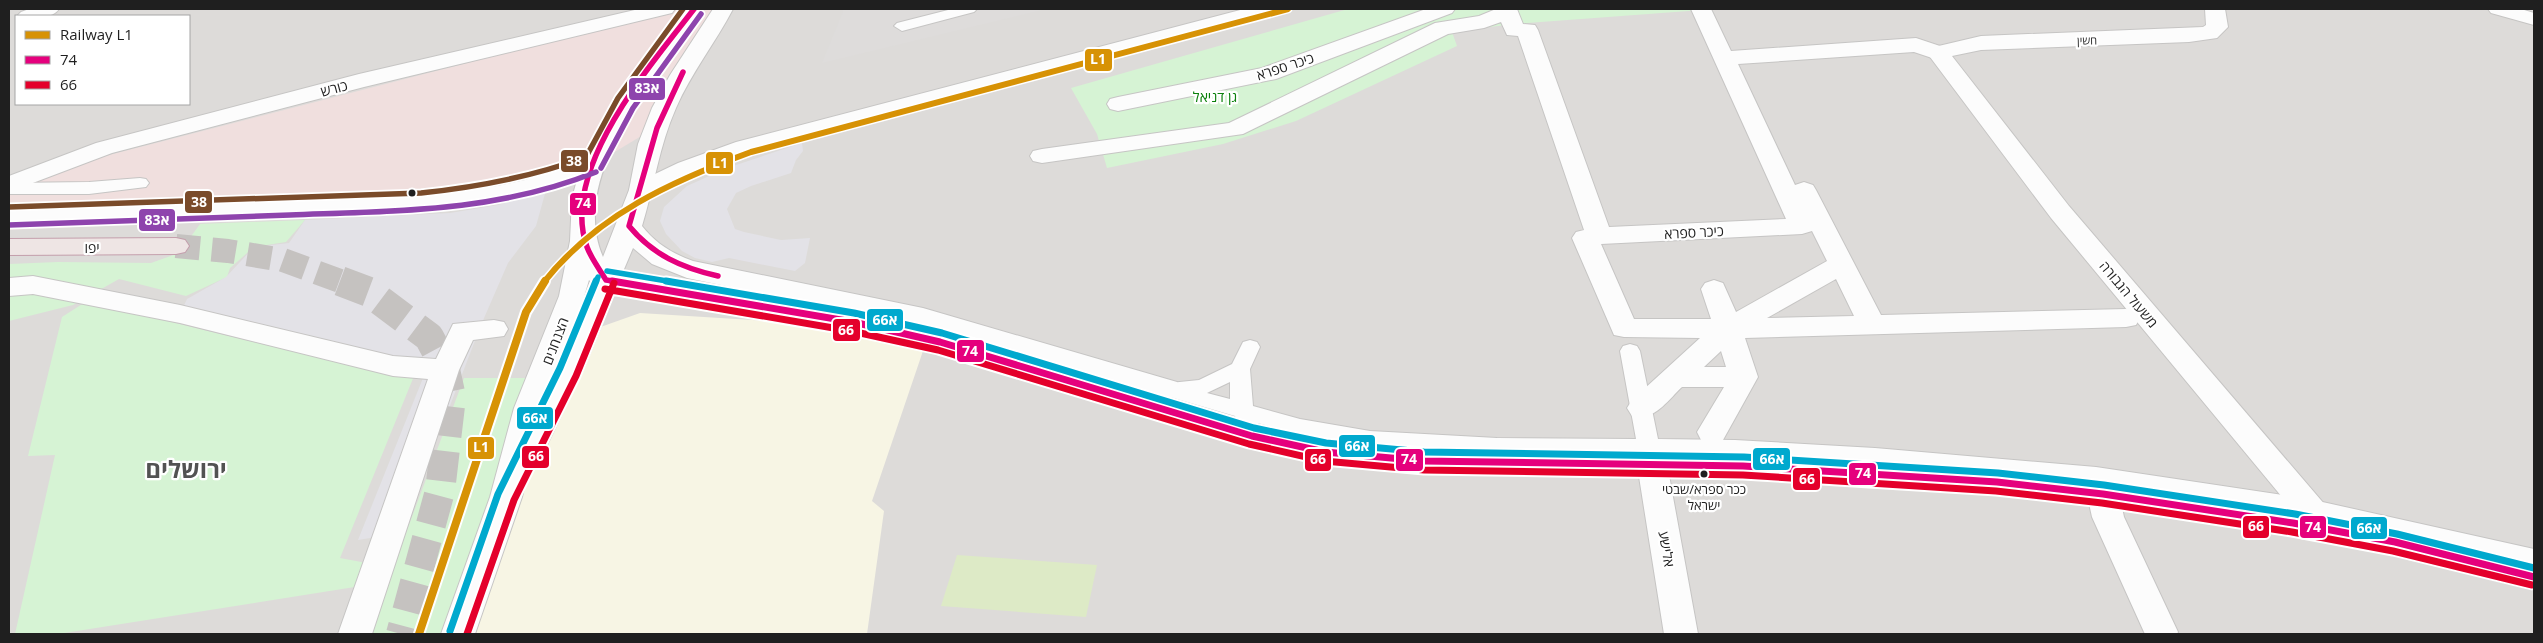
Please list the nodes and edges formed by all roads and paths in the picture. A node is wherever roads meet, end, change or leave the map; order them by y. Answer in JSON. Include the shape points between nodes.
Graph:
{"nodes":[{"id":1,"x":49,"y":9,"type":"edge"},
{"id":2,"x":665,"y":9,"type":"edge"},
{"id":3,"x":694,"y":9,"type":"edge"},
{"id":4,"x":723,"y":9,"type":"edge"},
{"id":5,"x":970,"y":9,"type":"edge"},
{"id":6,"x":1267,"y":9,"type":"edge"},
{"id":7,"x":1445,"y":9,"type":"edge"},
{"id":8,"x":1701,"y":9,"type":"edge"},
{"id":9,"x":2215,"y":9,"type":"edge"},
{"id":10,"x":2498,"y":9,"type":"edge"},
{"id":11,"x":1507,"y":10,"type":"edge"},
{"id":12,"x":31,"y":15,"type":"edge"},
{"id":13,"x":2534,"y":19,"type":"edge"},
{"id":14,"x":902,"y":26,"type":"dead end"},
{"id":15,"x":1938,"y":53,"type":"junction"},
{"id":16,"x":1731,"y":57,"type":"junction"},
{"id":17,"x":1118,"y":104,"type":"dead end"},
{"id":18,"x":1042,"y":156,"type":"dead end"},
{"id":19,"x":593,"y":164,"type":"junction"},
{"id":20,"x":140,"y":183,"type":"dead end"},
{"id":21,"x":9,"y":187,"type":"edge"},
{"id":22,"x":641,"y":190,"type":"junction"},
{"id":23,"x":9,"y":216,"type":"edge"},
{"id":24,"x":629,"y":226,"type":"junction"},
{"id":25,"x":1585,"y":238,"type":"dead end"},
{"id":26,"x":583,"y":241,"type":"junction"},
{"id":27,"x":176,"y":246,"type":"tunnel mouth"},
{"id":28,"x":9,"y":247,"type":"edge"},
{"id":29,"x":1842,"y":264,"type":"junction"},
{"id":30,"x":606,"y":280,"type":"junction"},
{"id":31,"x":9,"y":287,"type":"edge"},
{"id":32,"x":1714,"y":289,"type":"dead end"},
{"id":33,"x":2126,"y":318,"type":"dead end"},
{"id":34,"x":1872,"y":324,"type":"junction"},
{"id":35,"x":494,"y":329,"type":"dead end"},
{"id":36,"x":1727,"y":329,"type":"junction"},
{"id":37,"x":1250,"y":347,"type":"dead end"},
{"id":38,"x":1630,"y":351,"type":"dead end"},
{"id":39,"x":1240,"y":369,"type":"junction"},
{"id":40,"x":445,"y":370,"type":"junction"},
{"id":41,"x":1676,"y":377,"type":"junction"},
{"id":42,"x":1744,"y":377,"type":"junction"},
{"id":43,"x":1167,"y":390,"type":"junction"},
{"id":44,"x":1642,"y":408,"type":"junction"},
{"id":45,"x":1248,"y":425,"type":"junction"},
{"id":46,"x":1712,"y":432,"type":"dead end"},
{"id":47,"x":1651,"y":455,"type":"junction"},
{"id":48,"x":2104,"y":494,"type":"junction"},
{"id":49,"x":506,"y":497,"type":"junction"},
{"id":50,"x":2318,"y":519,"type":"junction"},
{"id":51,"x":2534,"y":560,"type":"edge"},
{"id":52,"x":2534,"y":577,"type":"edge"},
{"id":53,"x":2161,"y":632,"type":"dead end"},
{"id":54,"x":355,"y":634,"type":"edge"},
{"id":55,"x":458,"y":634,"type":"edge"},
{"id":56,"x":1681,"y":634,"type":"edge"}],
"edges":[{"from":1,"to":12,"type":"street"},
{"from":2,"to":21,"type":"street","name":"כורש","via":[[359,81],[104,148]]},
{"from":3,"to":19,"type":"street","via":[[623,107],[602,141]]},
{"from":4,"to":22,"type":"street","name":"הצנחנים","via":[[664,108],[650,144]]},
{"from":5,"to":14,"type":"lane"},
{"from":6,"to":22,"type":"street","via":[[744,147]]},
{"from":7,"to":17,"type":"street","name":"כיכר ספרא","via":[[1268,74]]},
{"from":8,"to":16,"type":"street","name":"כיכר ספרא"},
{"from":9,"to":15,"type":"street","name":"חשין","via":[[2217,27],[2209,33],[1981,43]]},
{"from":10,"to":13,"type":"street"},
{"from":11,"to":16,"type":"street","name":"כיכר ספרא","via":[[1515,30],[1527,30],[1599,236],[1802,226]]},
{"from":11,"to":18,"type":"street","via":[[1484,22],[1443,28],[1235,129]]},
{"from":15,"to":16,"type":"street","via":[[1916,45]]},
{"from":15,"to":50,"type":"street","name":"משעול הגבורה","via":[[2060,212]]},
{"from":16,"to":29,"type":"street"},
{"from":19,"to":23,"type":"street","via":[[526,189],[458,199],[267,209]]},
{"from":19,"to":26,"type":"street","via":[[584,198]]},
{"from":20,"to":21,"type":"lane","via":[[89,188]]},
{"from":22,"to":24,"type":"street","name":"הצנחנים"},
{"from":24,"to":30,"type":"street","name":"הצנחנים"},
{"from":24,"to":43,"type":"street","via":[[637,238],[660,258],[687,269],[923,317]]},
{"from":25,"to":36,"type":"street","via":[[1624,328]]},
{"from":26,"to":30,"type":"street","via":[[594,268]]},
{"from":26,"to":49,"type":"street","name":"הצנחנים","via":[[572,296],[529,408]]},
{"from":27,"to":28,"type":"highway","name":"יפו"},
{"from":29,"to":34,"type":"street"},
{"from":29,"to":36,"type":"street"},
{"from":30,"to":45,"type":"street","via":[[853,322],[940,342]]},
{"from":30,"to":49,"type":"street","name":"הצנחנים","via":[[568,372]]},
{"from":31,"to":40,"type":"street","via":[[34,285],[180,314],[393,366]]},
{"from":32,"to":36,"type":"street"},
{"from":33,"to":34,"type":"street"},
{"from":34,"to":36,"type":"street"},
{"from":35,"to":40,"type":"street","via":[[463,331]]},
{"from":36,"to":41,"type":"street"},
{"from":36,"to":42,"type":"street"},
{"from":37,"to":39,"type":"lane"},
{"from":38,"to":44,"type":"lane"},
{"from":39,"to":43,"type":"lane","via":[[1202,387]]},
{"from":39,"to":45,"type":"lane"},
{"from":40,"to":54,"type":"street"},
{"from":41,"to":42,"type":"street"},
{"from":41,"to":44,"type":"street"},
{"from":42,"to":46,"type":"street"},
{"from":43,"to":45,"type":"lane"},
{"from":44,"to":47,"type":"lane"},
{"from":45,"to":47,"type":"street","via":[[1325,452],[1366,457],[1492,463]]},
{"from":47,"to":48,"type":"street","via":[[1997,482]]},
{"from":47,"to":50,"type":"lane","via":[[1735,448],[1982,465],[2096,476]]},
{"from":47,"to":56,"type":"street","name":"אלישע"},
{"from":48,"to":50,"type":"street"},
{"from":48,"to":53,"type":"street","via":[[2108,517]]},
{"from":49,"to":55,"type":"street","name":"הצנחנים"},
{"from":50,"to":51,"type":"lane"},
{"from":50,"to":52,"type":"street"}]}
